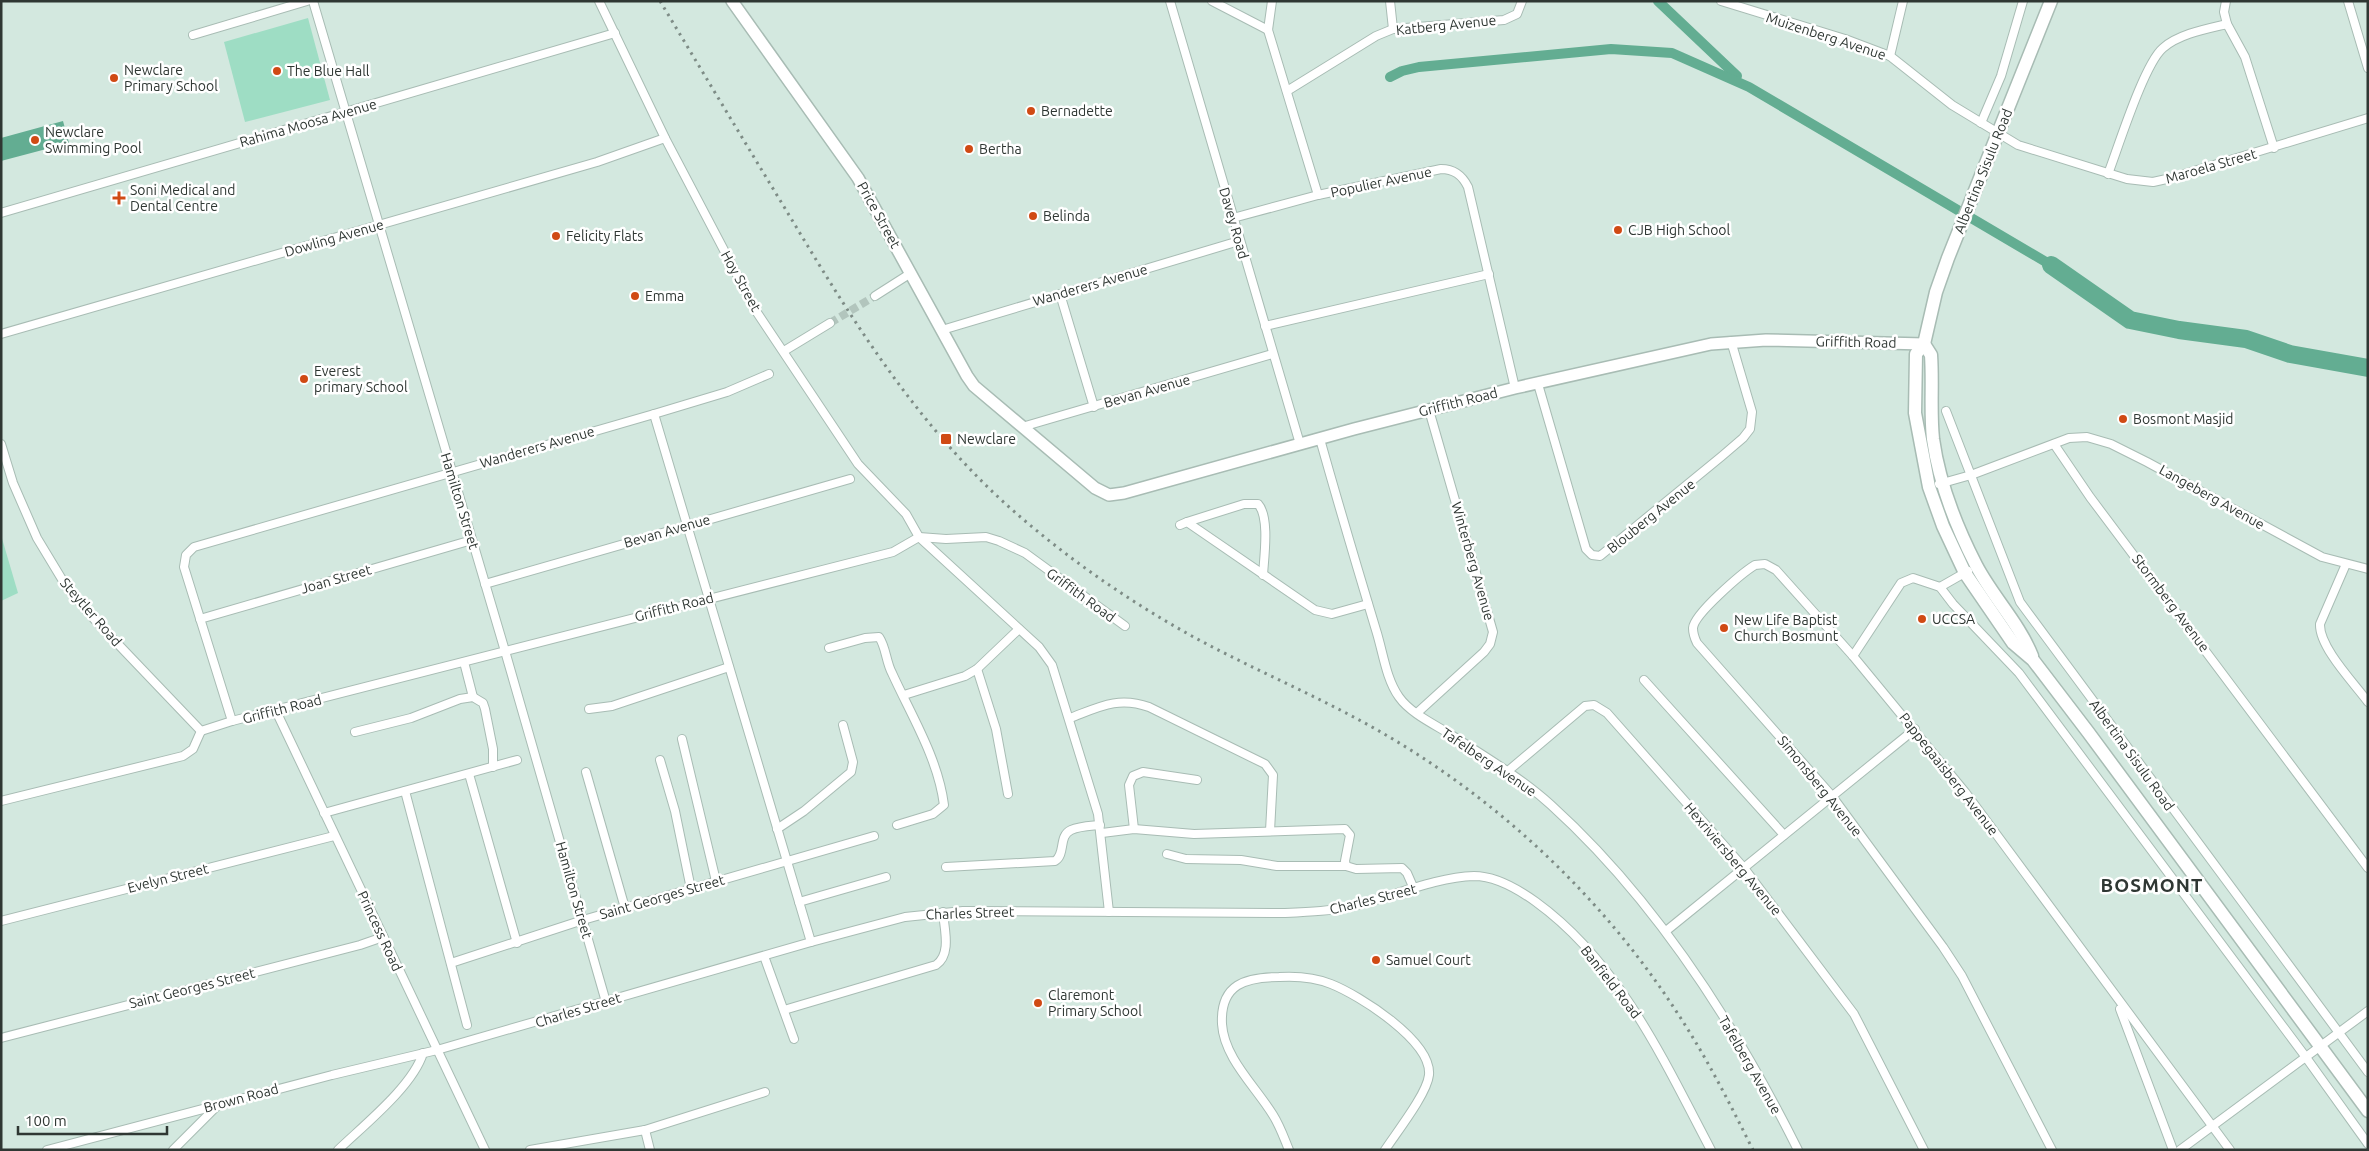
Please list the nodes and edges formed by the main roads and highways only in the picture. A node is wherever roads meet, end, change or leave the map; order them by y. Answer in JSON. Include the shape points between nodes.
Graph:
{"nodes":[{"id":1,"x":2051,"y":1,"type":"edge"},
{"id":2,"x":1924,"y":344,"type":"junction"},
{"id":3,"x":2033,"y":660,"type":"junction"},
{"id":4,"x":2368,"y":1111,"type":"edge"}],
"edges":[{"from":1,"to":2,"type":"main road","name":"Albertina Sisulu Road","via":[[1936,292]]},
{"from":2,"to":3,"type":"main road","name":"Albertina Sisulu Road","via":[[1931,355],[1934,440],[1943,483],[1956,521],[1976,566],[2022,636]]},
{"from":2,"to":3,"type":"main road","name":"Albertina Sisulu Road","via":[[1916,354],[1915,413],[1929,487],[1965,573],[2013,643]]},
{"from":3,"to":4,"type":"main road","name":"Albertina Sisulu Road"}]}
